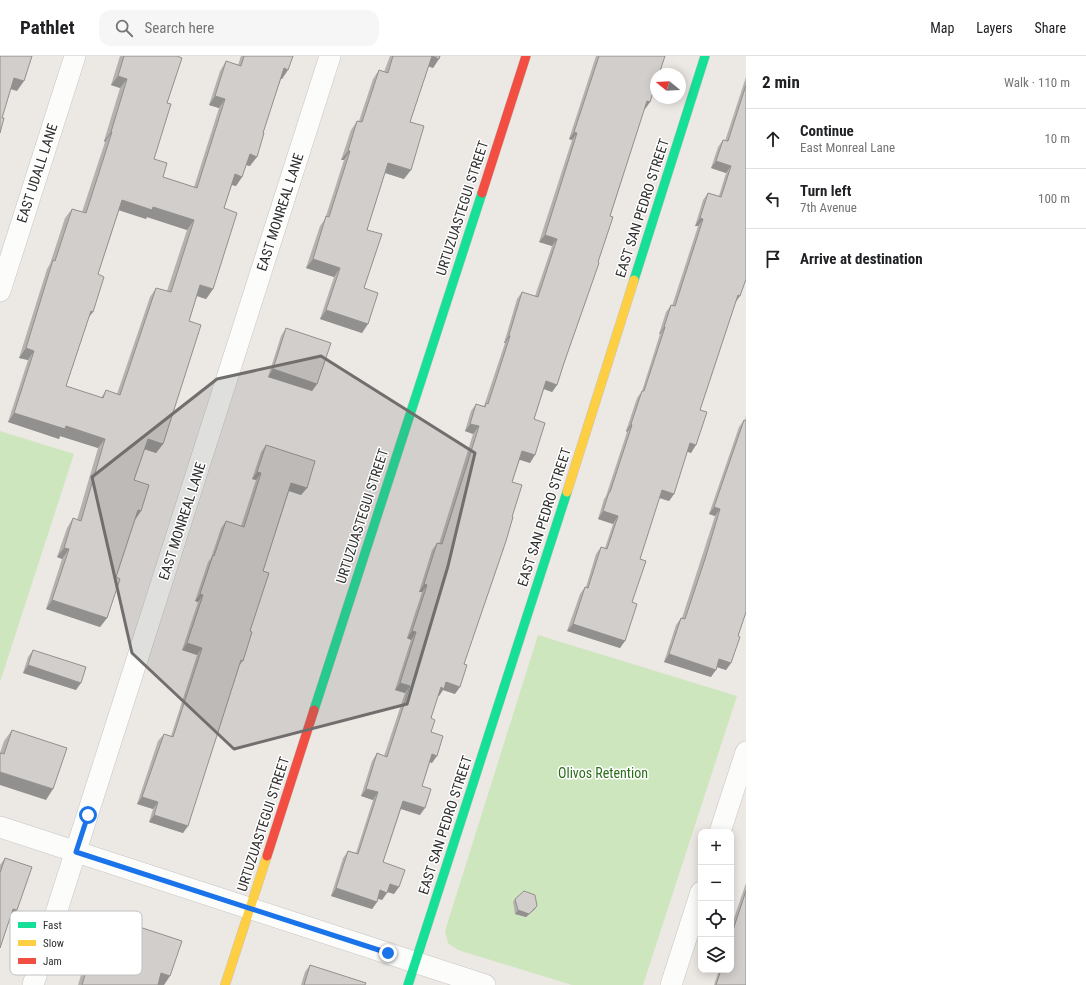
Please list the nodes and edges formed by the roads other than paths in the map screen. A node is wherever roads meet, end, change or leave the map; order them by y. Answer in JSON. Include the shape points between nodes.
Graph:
{"nodes":[{"id":1,"x":75,"y":56,"type":"edge"},
{"id":2,"x":330,"y":56,"type":"edge"},
{"id":3,"x":526,"y":56,"type":"edge"},
{"id":4,"x":705,"y":56,"type":"edge"},
{"id":5,"x":0,"y":291,"type":"edge"},
{"id":6,"x":746,"y":752,"type":"edge"},
{"id":7,"x":0,"y":827,"type":"edge"},
{"id":8,"x":721,"y":829,"type":"edge"},
{"id":9,"x":76,"y":852,"type":"junction"},
{"id":10,"x":698,"y":901,"type":"edge"},
{"id":11,"x":250,"y":908,"type":"junction"},
{"id":12,"x":57,"y":911,"type":"edge"},
{"id":13,"x":415,"y":962,"type":"junction"},
{"id":14,"x":36,"y":975,"type":"edge"},
{"id":15,"x":33,"y":985,"type":"edge"},
{"id":16,"x":225,"y":985,"type":"edge"},
{"id":17,"x":408,"y":985,"type":"edge"},
{"id":18,"x":485,"y":985,"type":"edge"},
{"id":19,"x":671,"y":985,"type":"edge"}],
"edges":[{"from":1,"to":5,"type":"street","name":"EAST UDALL LANE"},
{"from":2,"to":9,"type":"street","name":"EAST MONREAL LANE"},
{"from":3,"to":11,"type":"main road","name":"URTUZUASTEGUI STREET"},
{"from":4,"to":13,"type":"main road","name":"EAST SAN PEDRO STREET"},
{"from":6,"to":8,"type":"street"},
{"from":7,"to":9,"type":"street"},
{"from":9,"to":11,"type":"street"},
{"from":9,"to":12,"type":"street","name":"EAST MONREAL LANE"},
{"from":10,"to":19,"type":"street"},
{"from":11,"to":13,"type":"street"},
{"from":11,"to":16,"type":"main road","name":"URTUZUASTEGUI STREET"},
{"from":13,"to":17,"type":"main road","name":"EAST SAN PEDRO STREET"},
{"from":13,"to":18,"type":"street"},
{"from":14,"to":15,"type":"street","name":"EAST MONREAL LANE"}]}
